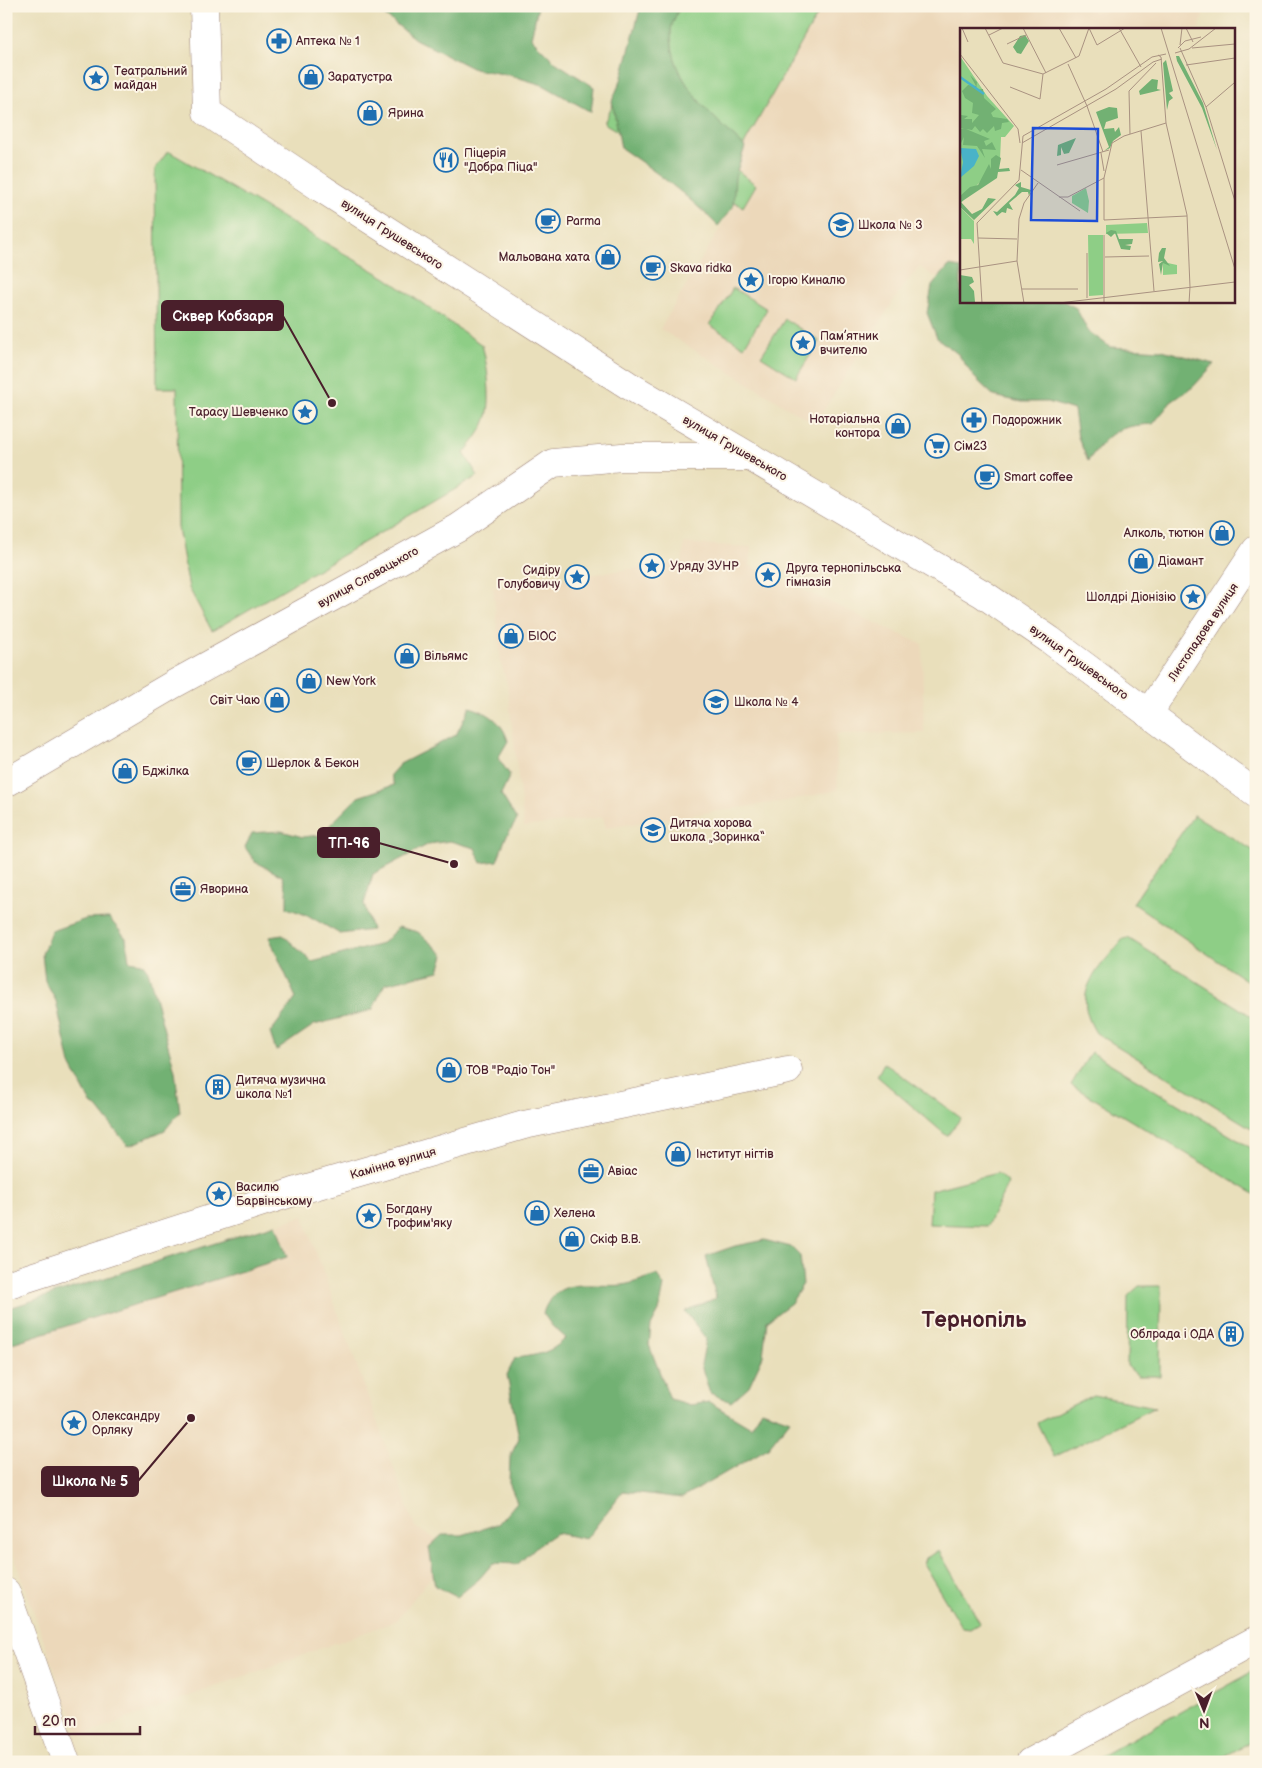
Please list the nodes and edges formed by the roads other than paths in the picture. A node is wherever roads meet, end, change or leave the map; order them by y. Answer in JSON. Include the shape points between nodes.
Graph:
{"nodes":[{"id":1,"x":204,"y":6,"type":"edge"},
{"id":2,"x":751,"y":457,"type":"junction"},
{"id":3,"x":1256,"y":550,"type":"edge"},
{"id":4,"x":1148,"y":714,"type":"junction"},
{"id":5,"x":6,"y":782,"type":"edge"},
{"id":6,"x":1256,"y":794,"type":"edge"},
{"id":7,"x":788,"y":1070,"type":"dead end"},
{"id":8,"x":6,"y":1285,"type":"edge"},
{"id":9,"x":6,"y":1592,"type":"edge"},
{"id":10,"x":1256,"y":1640,"type":"edge"},
{"id":11,"x":66,"y":1762,"type":"edge"},
{"id":12,"x":1030,"y":1762,"type":"edge"}],
"edges":[{"from":1,"to":2,"type":"street","name":"вулиця Грушевського","via":[[207,112],[628,385]]},
{"from":2,"to":4,"type":"street","name":"вулиця Грушевського","via":[[983,594]]},
{"from":2,"to":5,"type":"street","name":"вулиця Словацького","via":[[622,457],[553,462],[458,528],[174,684]]},
{"from":3,"to":4,"type":"street","name":"Листопадова вулиця"},
{"from":4,"to":6,"type":"street","name":"вулиця Грушевського"},
{"from":7,"to":8,"type":"street","name":"Камінна вулиця","via":[[524,1125],[294,1192]]},
{"from":9,"to":11,"type":"street"},
{"from":10,"to":12,"type":"street"}]}
